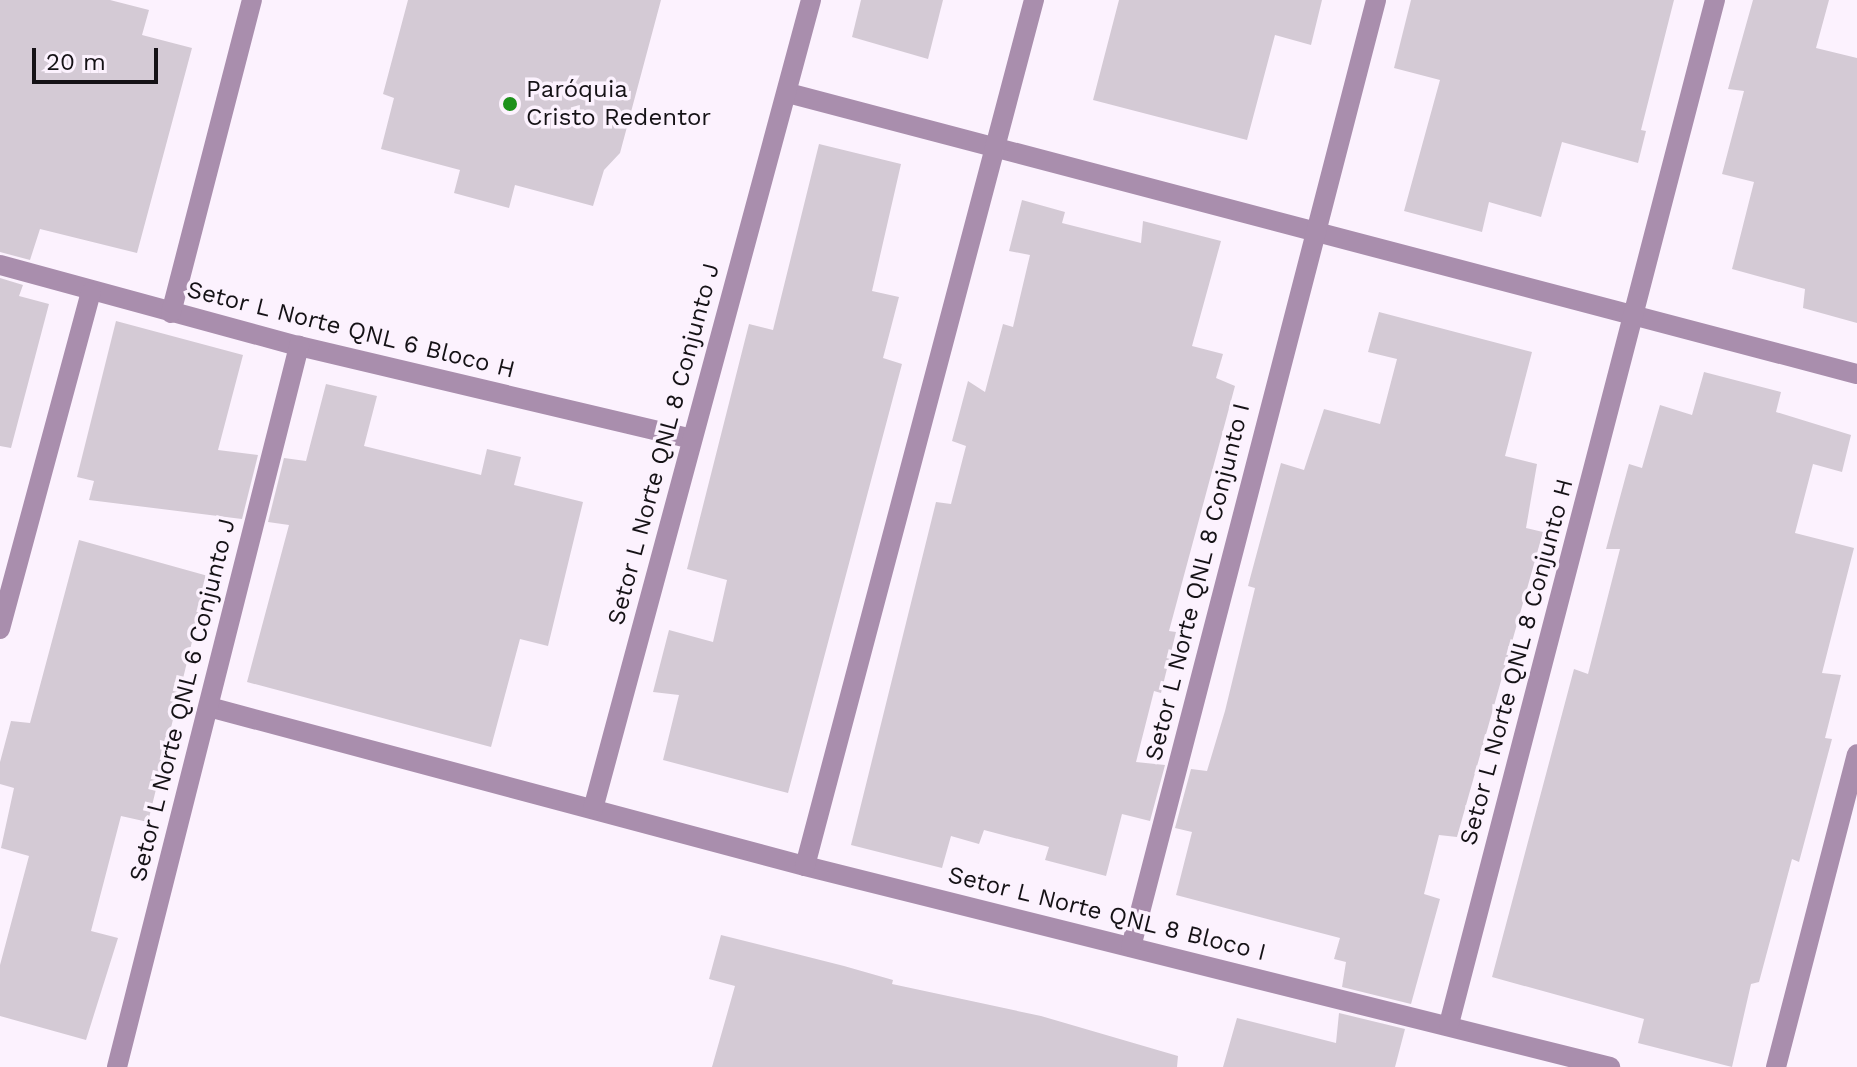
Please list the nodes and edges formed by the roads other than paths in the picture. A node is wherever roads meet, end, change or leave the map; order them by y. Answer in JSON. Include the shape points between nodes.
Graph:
{"nodes":[{"id":1,"x":252,"y":0,"type":"edge"},
{"id":2,"x":811,"y":0,"type":"edge"},
{"id":3,"x":1034,"y":0,"type":"edge"},
{"id":4,"x":1376,"y":0,"type":"edge"},
{"id":5,"x":1715,"y":0,"type":"edge"},
{"id":6,"x":788,"y":93,"type":"junction"},
{"id":7,"x":997,"y":149,"type":"junction"},
{"id":8,"x":1316,"y":230,"type":"junction"},
{"id":9,"x":0,"y":265,"type":"edge"},
{"id":10,"x":91,"y":292,"type":"junction"},
{"id":11,"x":171,"y":313,"type":"junction"},
{"id":12,"x":1635,"y":314,"type":"junction"},
{"id":13,"x":299,"y":346,"type":"junction"},
{"id":14,"x":1857,"y":374,"type":"edge"},
{"id":15,"x":691,"y":439,"type":"junction"},
{"id":16,"x":0,"y":629,"type":"edge"},
{"id":17,"x":209,"y":707,"type":"junction"},
{"id":18,"x":1857,"y":754,"type":"edge"},
{"id":19,"x":593,"y":809,"type":"junction"},
{"id":20,"x":805,"y":866,"type":"junction"},
{"id":21,"x":1131,"y":947,"type":"junction"},
{"id":22,"x":1449,"y":1024,"type":"junction"},
{"id":23,"x":117,"y":1067,"type":"edge"},
{"id":24,"x":1610,"y":1067,"type":"edge"},
{"id":25,"x":1776,"y":1067,"type":"edge"}],
"edges":[{"from":1,"to":11,"type":"street"},
{"from":2,"to":6,"type":"street","name":"Setor L Norte QNL 8 Conjunto J"},
{"from":3,"to":7,"type":"street"},
{"from":4,"to":8,"type":"street","name":"Setor L Norte QNL 8 Conjunto I"},
{"from":5,"to":12,"type":"street","name":"Setor L Norte QNL 8 Conjunto H"},
{"from":6,"to":7,"type":"street"},
{"from":6,"to":15,"type":"street","name":"Setor L Norte QNL 8 Conjunto J"},
{"from":7,"to":8,"type":"street"},
{"from":7,"to":20,"type":"street"},
{"from":8,"to":12,"type":"street"},
{"from":8,"to":21,"type":"street","name":"Setor L Norte QNL 8 Conjunto I"},
{"from":9,"to":10,"type":"street","name":"Setor L Norte QNL 6 Bloco H"},
{"from":10,"to":11,"type":"street","name":"Setor L Norte QNL 6 Bloco H"},
{"from":10,"to":16,"type":"street"},
{"from":11,"to":13,"type":"street","name":"Setor L Norte QNL 6 Bloco H"},
{"from":12,"to":14,"type":"street"},
{"from":12,"to":22,"type":"street","name":"Setor L Norte QNL 8 Conjunto H"},
{"from":13,"to":15,"type":"street","name":"Setor L Norte QNL 6 Bloco H"},
{"from":13,"to":17,"type":"street","name":"Setor L Norte QNL 6 Conjunto J"},
{"from":15,"to":19,"type":"street","name":"Setor L Norte QNL 8 Conjunto J"},
{"from":17,"to":19,"type":"street","name":"Setor L Norte QNL 8 Bloco I"},
{"from":17,"to":23,"type":"street","name":"Setor L Norte QNL 6 Conjunto J"},
{"from":18,"to":25,"type":"street"},
{"from":19,"to":20,"type":"street","name":"Setor L Norte QNL 8 Bloco I"},
{"from":20,"to":21,"type":"street","name":"Setor L Norte QNL 8 Bloco I"},
{"from":21,"to":22,"type":"street","name":"Setor L Norte QNL 8 Bloco I"},
{"from":22,"to":24,"type":"street","name":"Setor L Norte QNL 8 Bloco I"}]}
